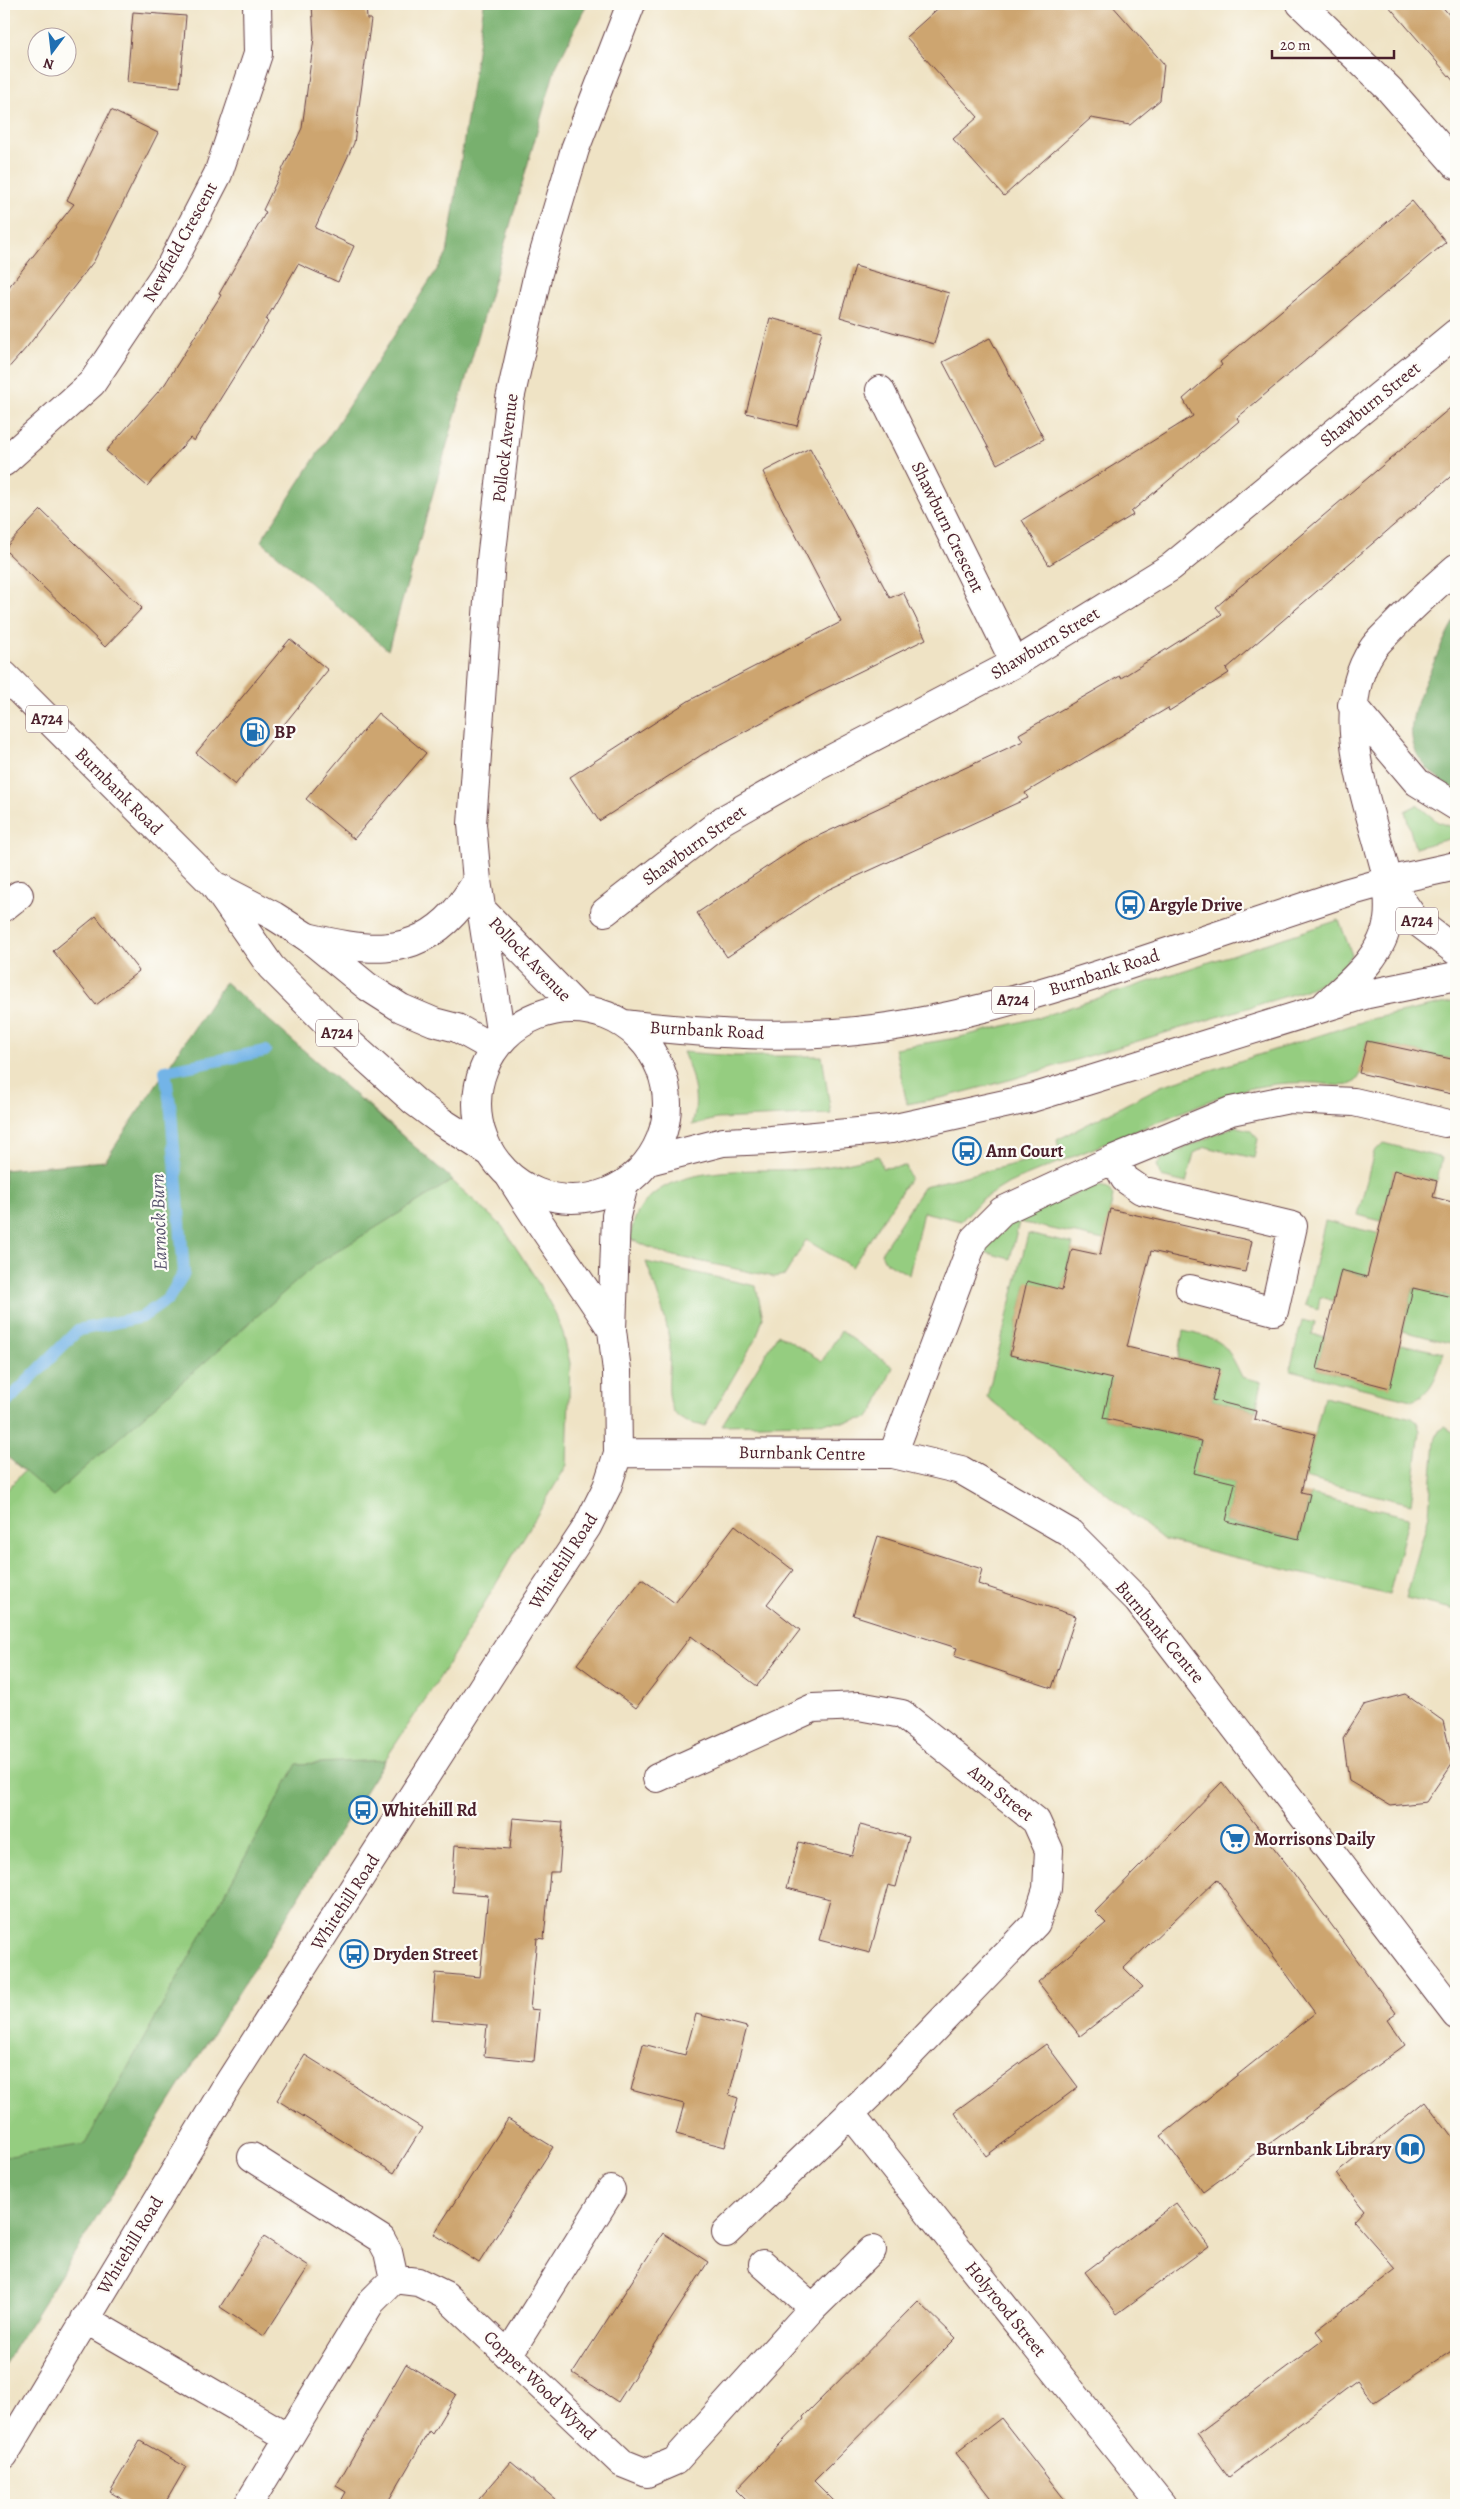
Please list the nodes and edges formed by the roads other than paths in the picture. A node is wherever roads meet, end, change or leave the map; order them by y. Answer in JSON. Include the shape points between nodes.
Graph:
{"nodes":[{"id":1,"x":257,"y":4,"type":"edge"},
{"id":2,"x":631,"y":4,"type":"edge"},
{"id":3,"x":1300,"y":4,"type":"edge"},
{"id":4,"x":1456,"y":165,"type":"edge"},
{"id":5,"x":1456,"y":333,"type":"edge"},
{"id":6,"x":880,"y":390,"type":"dead end"},
{"id":7,"x":4,"y":462,"type":"edge"},
{"id":8,"x":1456,"y":568,"type":"edge"},
{"id":9,"x":1015,"y":663,"type":"junction"},
{"id":10,"x":4,"y":675,"type":"edge"},
{"id":11,"x":1352,"y":705,"type":"junction"},
{"id":12,"x":1456,"y":806,"type":"edge"},
{"id":13,"x":1456,"y":866,"type":"edge"},
{"id":14,"x":477,"y":881,"type":"junction"},
{"id":15,"x":1388,"y":881,"type":"junction"},
{"id":16,"x":214,"y":885,"type":"junction"},
{"id":17,"x":481,"y":909,"type":"junction"},
{"id":18,"x":605,"y":912,"type":"dead end"},
{"id":19,"x":307,"y":936,"type":"junction"},
{"id":20,"x":1456,"y":951,"type":"edge"},
{"id":21,"x":1456,"y":976,"type":"edge"},
{"id":22,"x":579,"y":1009,"type":"junction"},
{"id":23,"x":1319,"y":1010,"type":"junction"},
{"id":24,"x":624,"y":1024,"type":"junction"},
{"id":25,"x":497,"y":1042,"type":"junction"},
{"id":26,"x":1445,"y":1123,"type":"dead end"},
{"id":27,"x":489,"y":1152,"type":"junction"},
{"id":28,"x":1114,"y":1159,"type":"junction"},
{"id":29,"x":649,"y":1161,"type":"junction"},
{"id":30,"x":510,"y":1177,"type":"junction"},
{"id":31,"x":624,"y":1184,"type":"junction"},
{"id":32,"x":1190,"y":1289,"type":"dead end"},
{"id":33,"x":612,"y":1330,"type":"junction"},
{"id":34,"x":618,"y":1453,"type":"junction"},
{"id":35,"x":893,"y":1454,"type":"junction"},
{"id":36,"x":657,"y":1778,"type":"dead end"},
{"id":37,"x":1456,"y":2015,"type":"edge"},
{"id":38,"x":850,"y":2113,"type":"junction"},
{"id":39,"x":252,"y":2157,"type":"dead end"},
{"id":40,"x":611,"y":2190,"type":"dead end"},
{"id":41,"x":726,"y":2233,"type":"dead end"},
{"id":42,"x":872,"y":2250,"type":"dead end"},
{"id":43,"x":763,"y":2264,"type":"dead end"},
{"id":44,"x":394,"y":2279,"type":"junction"},
{"id":45,"x":813,"y":2308,"type":"junction"},
{"id":46,"x":85,"y":2318,"type":"junction"},
{"id":47,"x":508,"y":2355,"type":"junction"},
{"id":48,"x":288,"y":2437,"type":"junction"},
{"id":49,"x":4,"y":2456,"type":"edge"},
{"id":50,"x":248,"y":2505,"type":"edge"},
{"id":51,"x":1162,"y":2505,"type":"edge"}],
"edges":[{"from":1,"to":7,"type":"street","name":"Newfield Crescent","via":[[258,54],[218,174],[171,266],[92,383]]},
{"from":2,"to":14,"type":"street","name":"Pollock Avenue","via":[[575,149],[538,273],[510,399],[491,560],[480,694],[472,824]]},
{"from":3,"to":4,"type":"street","via":[[1389,89]]},
{"from":5,"to":9,"type":"street","name":"Shawburn Street","via":[[1171,567]]},
{"from":6,"to":9,"type":"street","name":"Shawburn Crescent"},
{"from":8,"to":11,"type":"street","via":[[1372,649],[1358,678]]},
{"from":9,"to":18,"type":"street","name":"Shawburn Street","via":[[818,766],[723,820]]},
{"from":10,"to":16,"type":"street","name":"Burnbank Road","number":"A724"},
{"from":11,"to":12,"type":"street","via":[[1417,782]]},
{"from":11,"to":15,"type":"street","via":[[1355,751]]},
{"from":13,"to":15,"type":"street","name":"Burnbank Road","number":"A724"},
{"from":14,"to":17,"type":"street","name":"Pollock Avenue"},
{"from":14,"to":19,"type":"street","via":[[455,912],[440,926],[405,946],[362,947]]},
{"from":15,"to":20,"type":"street","number":"A724","via":[[1415,920]]},
{"from":15,"to":23,"type":"street","number":"A724","via":[[1388,921],[1376,951],[1358,974]]},
{"from":15,"to":24,"type":"street","name":"Burnbank Road","number":"A724","via":[[1058,988],[955,1015],[855,1031],[808,1034],[706,1032]]},
{"from":16,"to":19,"type":"street","name":"Burnbank Road","number":"A724"},
{"from":16,"to":27,"type":"street","name":"Burnbank Road","number":"A724","via":[[272,967],[326,1022],[415,1102]]},
{"from":17,"to":22,"type":"street","name":"Pollock Avenue"},
{"from":17,"to":25,"type":"street","name":"Pollock Avenue"},
{"from":19,"to":25,"type":"street","name":"Burnbank Road","number":"A724","via":[[368,987],[401,1008]]},
{"from":21,"to":23,"type":"street","number":"A724","via":[[1368,994]]},
{"from":22,"to":24,"type":"street","number":"A724","via":[[608,1016]]},
{"from":22,"to":25,"type":"street","number":"A724","via":[[540,1015],[522,1023]]},
{"from":23,"to":29,"type":"street","number":"A724","via":[[1032,1098],[891,1128],[723,1142]]},
{"from":24,"to":29,"type":"street","number":"A724","via":[[651,1052],[666,1087],[668,1107],[665,1126]]},
{"from":25,"to":27,"type":"street","number":"A724","via":[[479,1081],[476,1100],[479,1126]]},
{"from":26,"to":28,"type":"street","via":[[1354,1102],[1289,1099],[1231,1111]]},
{"from":27,"to":30,"type":"street","number":"A724"},
{"from":28,"to":32,"type":"street","via":[[1125,1179],[1141,1190],[1293,1226],[1274,1310]]},
{"from":28,"to":35,"type":"street","via":[[1002,1211],[974,1238]]},
{"from":29,"to":31,"type":"street","number":"A724"},
{"from":30,"to":31,"type":"street","number":"A724","via":[[526,1189],[564,1200],[585,1200]]},
{"from":30,"to":33,"type":"street","name":"Whitehill Road"},
{"from":31,"to":33,"type":"street","name":"Whitehill Road","via":[[616,1216]]},
{"from":33,"to":34,"type":"street","name":"Whitehill Road","via":[[617,1371]]},
{"from":34,"to":35,"type":"street","name":"Burnbank Centre"},
{"from":34,"to":46,"type":"street","name":"Whitehill Road","via":[[607,1487],[588,1527],[224,2090]]},
{"from":35,"to":37,"type":"street","name":"Burnbank Centre","via":[[961,1470],[1070,1533],[1138,1601]]},
{"from":36,"to":38,"type":"street","name":"Ann Street","via":[[813,1708],[859,1706],[902,1714],[1036,1821],[1049,1850],[1047,1889],[1036,1923]]},
{"from":38,"to":41,"type":"street","name":"Ann Street"},
{"from":38,"to":51,"type":"street","name":"Holyrood Street"},
{"from":39,"to":44,"type":"street","via":[[381,2239],[388,2252]]},
{"from":40,"to":47,"type":"street"},
{"from":42,"to":45,"type":"street","name":"Copper Wood Wynd"},
{"from":43,"to":45,"type":"street"},
{"from":44,"to":47,"type":"street","name":"Copper Wood Wynd","via":[[418,2282],[445,2295]]},
{"from":44,"to":48,"type":"street","via":[[371,2302]]},
{"from":45,"to":47,"type":"street","name":"Copper Wood Wynd","via":[[675,2461],[647,2473],[622,2463]]},
{"from":46,"to":48,"type":"street"},
{"from":46,"to":49,"type":"street","name":"Whitehill Road"},
{"from":48,"to":50,"type":"street"}]}
